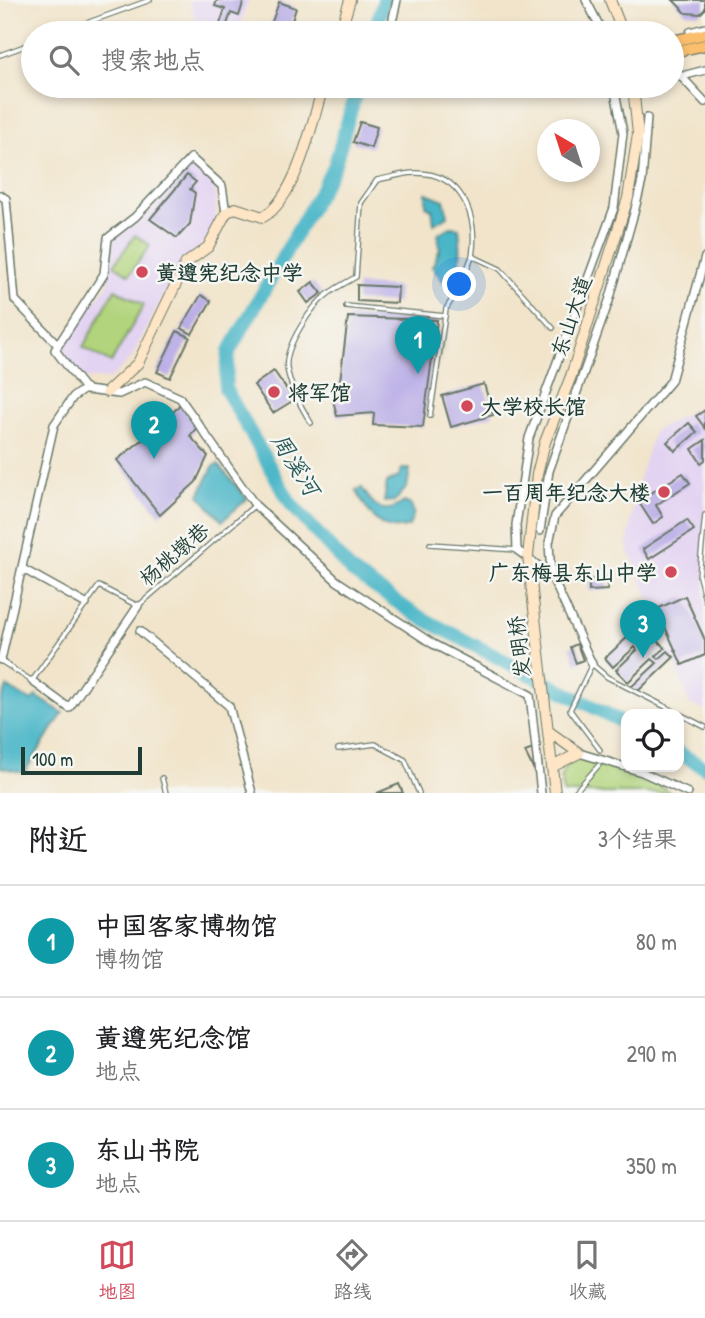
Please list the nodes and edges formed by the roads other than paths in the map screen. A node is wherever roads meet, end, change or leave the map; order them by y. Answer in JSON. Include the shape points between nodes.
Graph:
{"nodes":[{"id":1,"x":150,"y":0,"type":"edge"},
{"id":2,"x":350,"y":0,"type":"edge"},
{"id":3,"x":397,"y":0,"type":"edge"},
{"id":4,"x":586,"y":0,"type":"edge"},
{"id":5,"x":610,"y":0,"type":"edge"},
{"id":6,"x":393,"y":18,"type":"dead end"},
{"id":7,"x":92,"y":21,"type":"edge"},
{"id":8,"x":344,"y":21,"type":"edge"},
{"id":9,"x":597,"y":21,"type":"edge"},
{"id":10,"x":618,"y":21,"type":"edge"},
{"id":11,"x":705,"y":28,"type":"edge"},
{"id":12,"x":690,"y":32,"type":"dead end"},
{"id":13,"x":705,"y":34,"type":"edge"},
{"id":14,"x":684,"y":38,"type":"edge"},
{"id":15,"x":705,"y":45,"type":"edge"},
{"id":16,"x":21,"y":47,"type":"edge"},
{"id":17,"x":684,"y":49,"type":"edge"},
{"id":18,"x":0,"y":55,"type":"edge"},
{"id":19,"x":705,"y":70,"type":"edge"},
{"id":20,"x":686,"y":75,"type":"dead end"},
{"id":21,"x":684,"y":80,"type":"edge"},
{"id":22,"x":319,"y":98,"type":"edge"},
{"id":23,"x":616,"y":98,"type":"edge"},
{"id":24,"x":634,"y":98,"type":"edge"},
{"id":25,"x":705,"y":102,"type":"edge"},
{"id":26,"x":647,"y":118,"type":"dead end"},
{"id":27,"x":0,"y":195,"type":"edge"},
{"id":28,"x":226,"y":213,"type":"junction"},
{"id":29,"x":472,"y":256,"type":"junction"},
{"id":30,"x":705,"y":257,"type":"edge"},
{"id":31,"x":346,"y":306,"type":"dead end"},
{"id":32,"x":445,"y":316,"type":"junction"},
{"id":33,"x":554,"y":328,"type":"dead end"},
{"id":34,"x":58,"y":345,"type":"junction"},
{"id":35,"x":86,"y":387,"type":"dead end"},
{"id":36,"x":107,"y":392,"type":"junction"},
{"id":37,"x":430,"y":416,"type":"dead end"},
{"id":38,"x":311,"y":423,"type":"dead end"},
{"id":39,"x":255,"y":505,"type":"junction"},
{"id":40,"x":705,"y":515,"type":"edge"},
{"id":41,"x":540,"y":531,"type":"dead end"},
{"id":42,"x":430,"y":544,"type":"dead end"},
{"id":43,"x":517,"y":550,"type":"junction"},
{"id":44,"x":527,"y":556,"type":"junction"},
{"id":45,"x":23,"y":569,"type":"junction"},
{"id":46,"x":551,"y":575,"type":"junction"},
{"id":47,"x":705,"y":600,"type":"edge"},
{"id":48,"x":86,"y":604,"type":"junction"},
{"id":49,"x":138,"y":606,"type":"junction"},
{"id":50,"x":140,"y":631,"type":"dead end"},
{"id":51,"x":0,"y":661,"type":"edge"},
{"id":52,"x":592,"y":664,"type":"junction"},
{"id":53,"x":32,"y":681,"type":"junction"},
{"id":54,"x":705,"y":727,"type":"edge"},
{"id":55,"x":548,"y":731,"type":"junction"},
{"id":56,"x":338,"y":749,"type":"dead end"},
{"id":57,"x":600,"y":750,"type":"dead end"},
{"id":58,"x":579,"y":753,"type":"junction"},
{"id":59,"x":599,"y":765,"type":"dead end"},
{"id":60,"x":552,"y":767,"type":"junction"},
{"id":61,"x":162,"y":778,"type":"dead end"},
{"id":62,"x":166,"y":793,"type":"edge"},
{"id":63,"x":252,"y":793,"type":"edge"},
{"id":64,"x":419,"y":793,"type":"edge"},
{"id":65,"x":541,"y":793,"type":"edge"},
{"id":66,"x":555,"y":793,"type":"edge"},
{"id":67,"x":574,"y":793,"type":"edge"},
{"id":68,"x":688,"y":793,"type":"edge"}],
"edges":[{"from":1,"to":7,"type":"lane"},
{"from":2,"to":8,"type":"main road"},
{"from":3,"to":6,"type":"street"},
{"from":4,"to":9,"type":"street"},
{"from":5,"to":10,"type":"main road"},
{"from":11,"to":12,"type":"street"},
{"from":13,"to":14,"type":"main road"},
{"from":15,"to":17,"type":"main road"},
{"from":16,"to":18,"type":"lane"},
{"from":19,"to":20,"type":"street"},
{"from":21,"to":25,"type":"street"},
{"from":22,"to":28,"type":"main road","via":[[302,155],[279,204],[263,217],[235,208]]},
{"from":23,"to":43,"type":"street","via":[[622,134],[614,208],[529,438],[516,525]]},
{"from":24,"to":44,"type":"main road","name":"东山大道","via":[[638,134],[628,198],[576,363],[545,442]]},
{"from":26,"to":41,"type":"street","via":[[642,181],[634,213],[550,471]]},
{"from":27,"to":34,"type":"street","via":[[6,199],[15,300]]},
{"from":28,"to":34,"type":"street","via":[[222,186],[191,158],[135,217],[108,238],[104,274]]},
{"from":28,"to":36,"type":"main road","via":[[208,247],[186,263],[138,363]]},
{"from":29,"to":32,"type":"lane"},
{"from":29,"to":33,"type":"lane","via":[[500,269]]},
{"from":29,"to":38,"type":"lane","via":[[472,217],[448,182],[417,173],[377,180],[360,203],[356,277],[326,295],[311,311],[293,341],[286,366]]},
{"from":30,"to":46,"type":"street","via":[[671,381],[555,516],[549,543]]},
{"from":31,"to":32,"type":"lane"},
{"from":32,"to":37,"type":"lane"},
{"from":34,"to":36,"type":"street","via":[[55,350],[86,390]]},
{"from":35,"to":45,"type":"street","via":[[73,397],[54,425]]},
{"from":36,"to":39,"type":"street","via":[[119,394],[145,382],[180,398]]},
{"from":39,"to":49,"type":"lane","name":"杨桃墩巷"},
{"from":39,"to":65,"type":"street","via":[[362,600],[530,695]]},
{"from":40,"to":47,"type":"lane","via":[[699,576]]},
{"from":42,"to":43,"type":"lane"},
{"from":43,"to":44,"type":"street"},
{"from":44,"to":46,"type":"street"},
{"from":44,"to":55,"type":"main road","name":"发明桥"},
{"from":45,"to":48,"type":"street"},
{"from":45,"to":51,"type":"street"},
{"from":46,"to":52,"type":"street"},
{"from":48,"to":49,"type":"lane","name":"杨桃墩巷","via":[[99,586]]},
{"from":48,"to":53,"type":"lane","name":"杨桃墩巷"},
{"from":49,"to":53,"type":"street","via":[[69,708]]},
{"from":50,"to":63,"type":"street","via":[[229,706]]},
{"from":51,"to":53,"type":"lane"},
{"from":52,"to":54,"type":"lane","via":[[607,677]]},
{"from":52,"to":57,"type":"lane","via":[[570,710]]},
{"from":55,"to":58,"type":"main road"},
{"from":55,"to":60,"type":"main road","name":"发明桥"},
{"from":56,"to":64,"type":"lane","via":[[375,744],[405,760]]},
{"from":58,"to":60,"type":"main road"},
{"from":58,"to":68,"type":"street","via":[[642,772]]},
{"from":59,"to":67,"type":"lane"},
{"from":60,"to":66,"type":"main road","name":"发明桥"},
{"from":61,"to":62,"type":"lane"}]}
